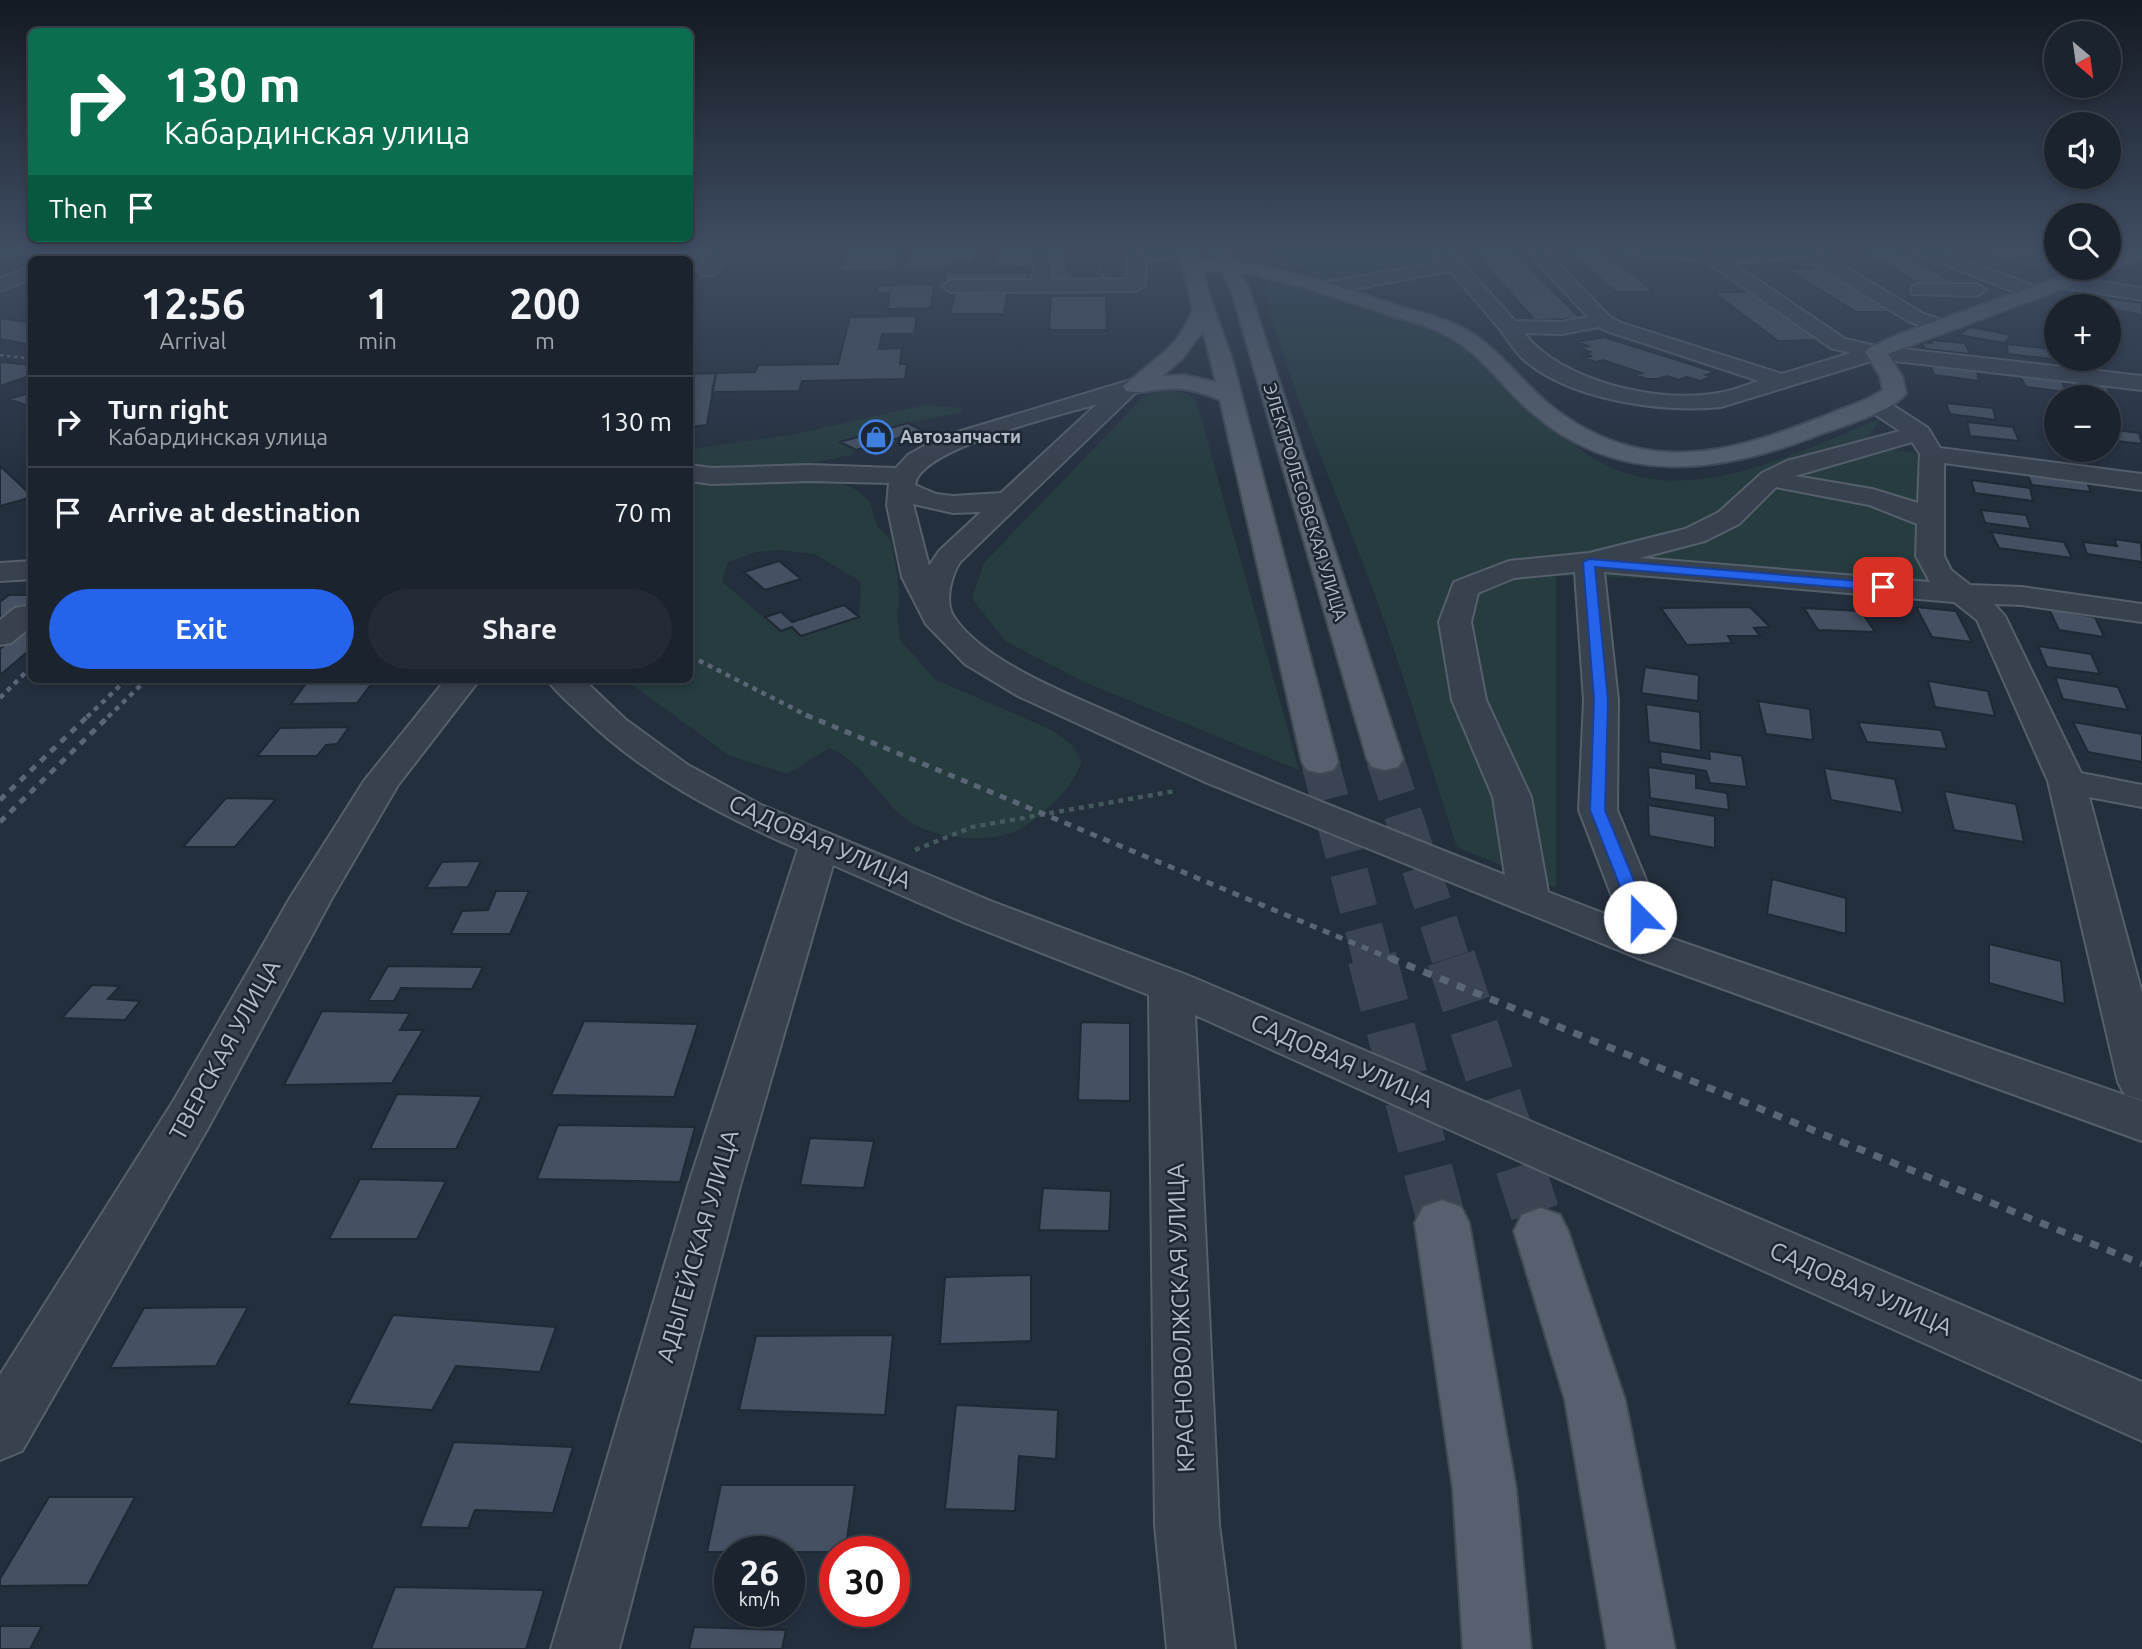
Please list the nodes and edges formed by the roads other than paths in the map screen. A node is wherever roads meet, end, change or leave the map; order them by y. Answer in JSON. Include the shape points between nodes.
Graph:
{"nodes":[{"id":1,"x":1196,"y":326,"type":"edge"},
{"id":2,"x":1211,"y":326,"type":"edge"},
{"id":3,"x":1247,"y":326,"type":"edge"},
{"id":4,"x":1437,"y":326,"type":"edge"},
{"id":5,"x":1572,"y":326,"type":"edge"},
{"id":6,"x":1612,"y":326,"type":"edge"},
{"id":7,"x":1815,"y":326,"type":"edge"},
{"id":8,"x":1941,"y":326,"type":"edge"},
{"id":9,"x":1509,"y":327,"type":"joint"},
{"id":10,"x":1876,"y":352,"type":"junction"},
{"id":11,"x":1781,"y":381,"type":"junction"},
{"id":12,"x":2142,"y":383,"type":"edge"},
{"id":13,"x":1129,"y":389,"type":"junction"},
{"id":14,"x":1230,"y":396,"type":"junction"},
{"id":15,"x":1875,"y":404,"type":"junction"},
{"id":16,"x":992,"y":428,"type":"junction"},
{"id":17,"x":1926,"y":443,"type":"junction"},
{"id":18,"x":1068,"y":447,"type":"junction"},
{"id":19,"x":693,"y":473,"type":"edge"},
{"id":20,"x":1771,"y":478,"type":"junction"},
{"id":21,"x":901,"y":482,"type":"junction"},
{"id":22,"x":2142,"y":482,"type":"edge"},
{"id":23,"x":1008,"y":500,"type":"junction"},
{"id":24,"x":1931,"y":520,"type":"junction"},
{"id":25,"x":1589,"y":562,"type":"junction"},
{"id":26,"x":1964,"y":594,"type":"junction"},
{"id":27,"x":933,"y":609,"type":"junction"},
{"id":28,"x":2142,"y":613,"type":"edge"},
{"id":29,"x":26,"y":615,"type":"dead end"},
{"id":30,"x":0,"y":636,"type":"edge"},
{"id":31,"x":460,"y":683,"type":"edge"},
{"id":32,"x":568,"y":683,"type":"edge"},
{"id":33,"x":1385,"y":759,"type":"tunnel mouth"},
{"id":34,"x":1320,"y":762,"type":"tunnel mouth"},
{"id":35,"x":2066,"y":781,"type":"junction"},
{"id":36,"x":2142,"y":796,"type":"edge"},
{"id":37,"x":819,"y":845,"type":"junction"},
{"id":38,"x":1529,"y":900,"type":"junction"},
{"id":39,"x":1653,"y":948,"type":"junction"},
{"id":40,"x":1171,"y":986,"type":"junction"},
{"id":41,"x":2142,"y":1082,"type":"edge"},
{"id":42,"x":2142,"y":1121,"type":"edge"},
{"id":43,"x":1442,"y":1223,"type":"tunnel mouth"},
{"id":44,"x":1541,"y":1231,"type":"tunnel mouth"},
{"id":45,"x":2142,"y":1412,"type":"edge"},
{"id":46,"x":0,"y":1430,"type":"edge"},
{"id":47,"x":584,"y":1649,"type":"edge"},
{"id":48,"x":1201,"y":1649,"type":"edge"},
{"id":49,"x":1497,"y":1649,"type":"edge"},
{"id":50,"x":1641,"y":1649,"type":"edge"}],
"edges":[{"from":1,"to":13,"type":"main road","via":[[1178,354]]},
{"from":2,"to":14,"type":"main road","name":"ЭЛЕКТРОЛЕСОВСКАЯ УЛИЦА"},
{"from":3,"to":33,"type":"main road","name":"ЭЛЕКТРОЛЕСОВСКАЯ УЛИЦА"},
{"from":4,"to":15,"type":"main road","via":[[1469,341],[1552,418],[1597,444],[1646,459],[1707,461],[1741,455]]},
{"from":5,"to":9,"type":"street"},
{"from":6,"to":11,"type":"street"},
{"from":7,"to":10,"type":"street","via":[[1838,344]]},
{"from":8,"to":10,"type":"main road"},
{"from":9,"to":11,"type":"street","via":[[1525,349],[1552,367],[1630,395],[1704,403]]},
{"from":10,"to":11,"type":"street"},
{"from":10,"to":12,"type":"street"},
{"from":10,"to":15,"type":"main road","via":[[1891,376],[1895,393]]},
{"from":13,"to":14,"type":"main road","via":[[1179,380]]},
{"from":13,"to":16,"type":"street"},
{"from":13,"to":18,"type":"street"},
{"from":14,"to":34,"type":"main road","name":"ЭЛЕКТРОЛЕСОВСКАЯ УЛИЦА"},
{"from":15,"to":17,"type":"street"},
{"from":16,"to":18,"type":"street","via":[[1034,429]]},
{"from":16,"to":21,"type":"street","via":[[927,452]]},
{"from":17,"to":20,"type":"street","via":[[1796,466]]},
{"from":17,"to":22,"type":"street"},
{"from":17,"to":24,"type":"street"},
{"from":18,"to":23,"type":"street"},
{"from":19,"to":21,"type":"street","via":[[809,473]]},
{"from":20,"to":24,"type":"street","via":[[1881,498]]},
{"from":20,"to":25,"type":"street","via":[[1730,518],[1695,536]]},
{"from":21,"to":23,"type":"street","via":[[918,498],[956,506]]},
{"from":21,"to":27,"type":"street","via":[[908,540]]},
{"from":23,"to":27,"type":"street","via":[[949,557],[939,572]]},
{"from":24,"to":26,"type":"street","via":[[1930,556],[1939,575]]},
{"from":25,"to":26,"type":"street"},
{"from":25,"to":38,"type":"street","via":[[1509,570],[1465,588],[1455,622],[1469,701],[1513,797]]},
{"from":25,"to":39,"type":"street","via":[[1601,700],[1598,810]]},
{"from":26,"to":28,"type":"street","via":[[2021,596]]},
{"from":26,"to":35,"type":"street","via":[[1990,616]]},
{"from":27,"to":38,"type":"street","via":[[976,657],[1030,689],[1227,778]]},
{"from":29,"to":30,"type":"street"},
{"from":31,"to":46,"type":"street","name":"ТВЕРСКАЯ УЛИЦА","via":[[382,781],[191,1114]]},
{"from":32,"to":37,"type":"street","name":"САДОВАЯ УЛИЦА","via":[[613,726],[675,773]]},
{"from":35,"to":36,"type":"street"},
{"from":35,"to":41,"type":"street"},
{"from":37,"to":40,"type":"street","name":"САДОВАЯ УЛИЦА"},
{"from":37,"to":47,"type":"street","name":"АДЫГЕЙСКАЯ УЛИЦА","via":[[714,1186]]},
{"from":38,"to":39,"type":"street"},
{"from":39,"to":42,"type":"street"},
{"from":40,"to":45,"type":"street","name":"САДОВАЯ УЛИЦА"},
{"from":40,"to":48,"type":"street","name":"КРАСНОВОЛЖСКАЯ УЛИЦА","via":[[1187,1525]]},
{"from":43,"to":49,"type":"main road","via":[[1472,1391]]},
{"from":44,"to":50,"type":"main road","via":[[1595,1400]]}]}
